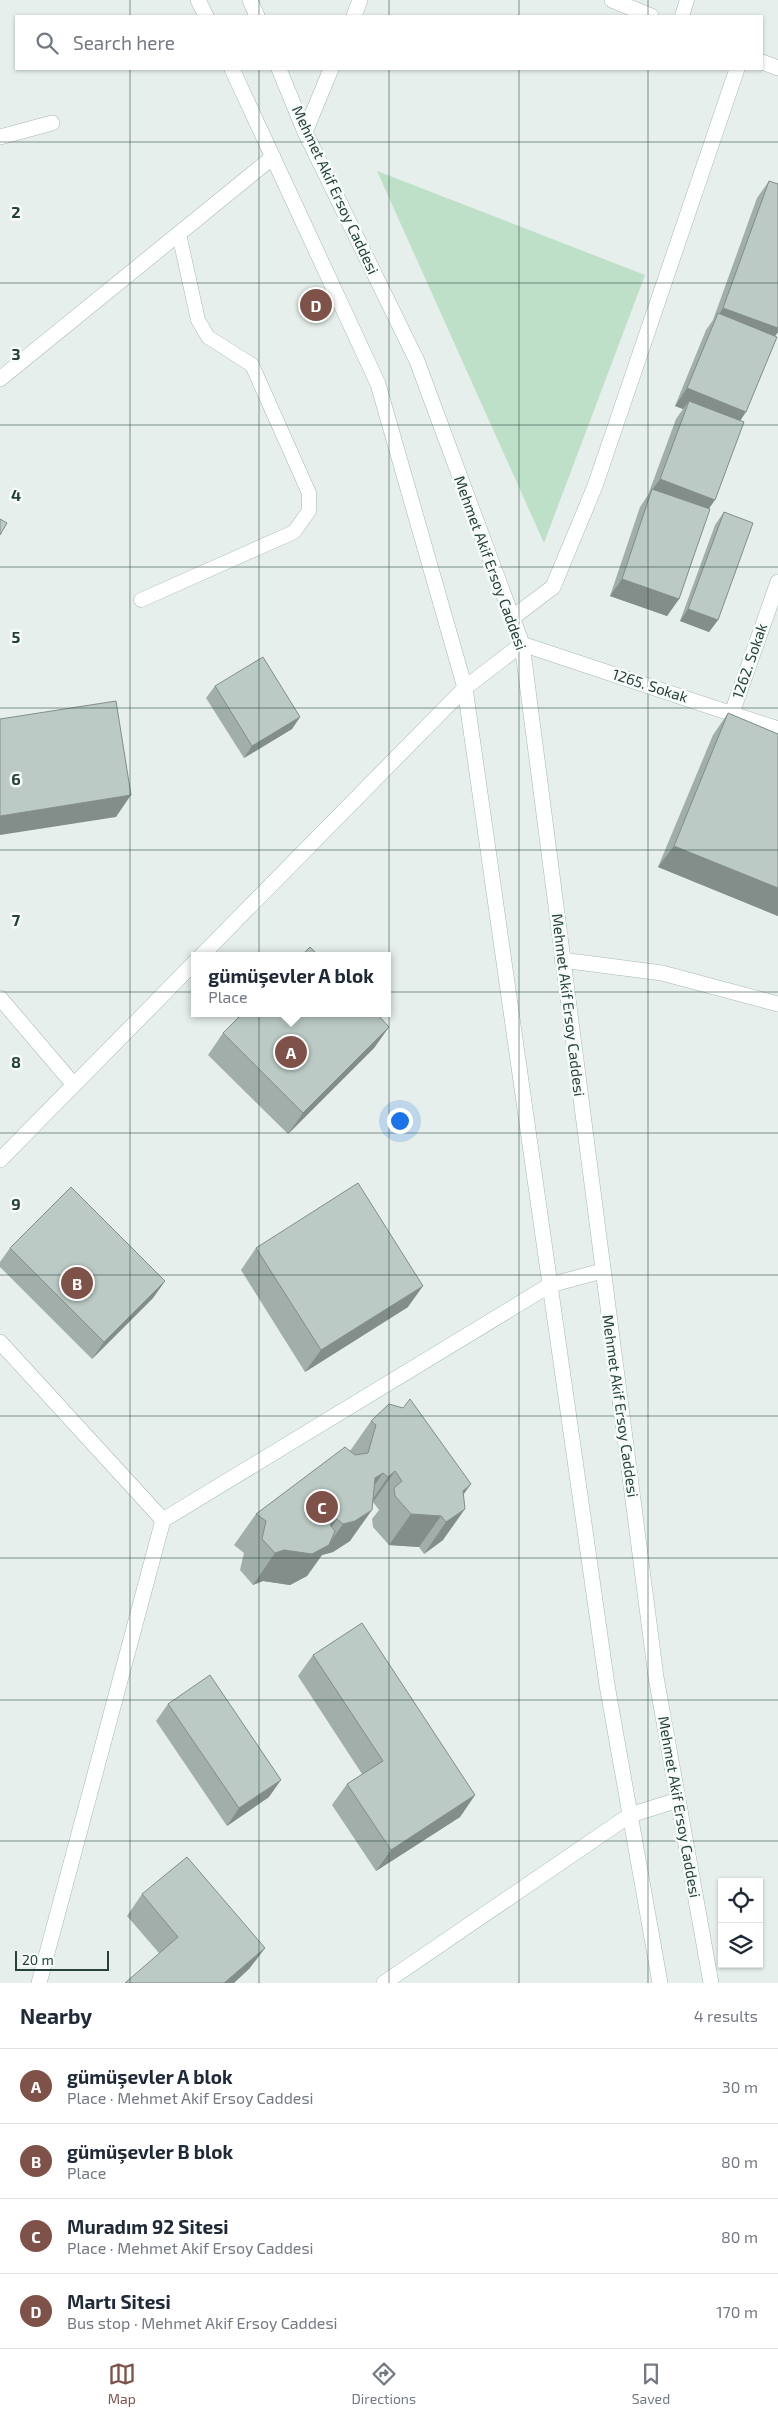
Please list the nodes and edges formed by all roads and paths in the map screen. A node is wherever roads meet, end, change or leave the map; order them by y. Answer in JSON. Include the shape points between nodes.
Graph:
{"nodes":[{"id":1,"x":198,"y":0,"type":"edge"},
{"id":2,"x":250,"y":0,"type":"edge"},
{"id":3,"x":360,"y":0,"type":"edge"},
{"id":4,"x":612,"y":0,"type":"edge"},
{"id":5,"x":687,"y":0,"type":"edge"},
{"id":6,"x":206,"y":15,"type":"edge"},
{"id":7,"x":257,"y":15,"type":"edge"},
{"id":8,"x":354,"y":15,"type":"edge"},
{"id":9,"x":649,"y":15,"type":"edge"},
{"id":10,"x":682,"y":15,"type":"edge"},
{"id":11,"x":763,"y":62,"type":"edge"},
{"id":12,"x":778,"y":68,"type":"edge"},
{"id":13,"x":232,"y":70,"type":"edge"},
{"id":14,"x":279,"y":70,"type":"edge"},
{"id":15,"x":331,"y":70,"type":"edge"},
{"id":16,"x":737,"y":70,"type":"edge"},
{"id":17,"x":52,"y":124,"type":"dead end"},
{"id":18,"x":305,"y":132,"type":"junction"},
{"id":19,"x":0,"y":137,"type":"edge"},
{"id":20,"x":274,"y":158,"type":"junction"},
{"id":21,"x":179,"y":234,"type":"junction"},
{"id":22,"x":0,"y":379,"type":"edge"},
{"id":23,"x":778,"y":582,"type":"edge"},
{"id":24,"x":141,"y":600,"type":"dead end"},
{"id":25,"x":512,"y":618,"type":"junction"},
{"id":26,"x":522,"y":644,"type":"junction"},
{"id":27,"x":465,"y":688,"type":"junction"},
{"id":28,"x":732,"y":713,"type":"junction"},
{"id":29,"x":778,"y":729,"type":"edge"},
{"id":30,"x":205,"y":952,"type":"edge"},
{"id":31,"x":562,"y":960,"type":"junction"},
{"id":32,"x":191,"y":966,"type":"edge"},
{"id":33,"x":0,"y":998,"type":"edge"},
{"id":34,"x":778,"y":1004,"type":"edge"},
{"id":35,"x":74,"y":1084,"type":"junction"},
{"id":36,"x":0,"y":1160,"type":"edge"},
{"id":37,"x":602,"y":1271,"type":"junction"},
{"id":38,"x":550,"y":1285,"type":"junction"},
{"id":39,"x":0,"y":1342,"type":"edge"},
{"id":40,"x":164,"y":1520,"type":"junction"},
{"id":41,"x":678,"y":1800,"type":"junction"},
{"id":42,"x":630,"y":1815,"type":"junction"},
{"id":43,"x":40,"y":1983,"type":"edge"},
{"id":44,"x":384,"y":1983,"type":"edge"},
{"id":45,"x":660,"y":1983,"type":"edge"},
{"id":46,"x":711,"y":1983,"type":"edge"}],
"edges":[{"from":1,"to":6,"type":"main road"},
{"from":2,"to":7,"type":"main road"},
{"from":3,"to":8,"type":"main road"},
{"from":4,"to":9,"type":"main road"},
{"from":5,"to":10,"type":"lane"},
{"from":11,"to":12,"type":"main road"},
{"from":13,"to":20,"type":"main road"},
{"from":14,"to":18,"type":"main road","name":"Mehmet Akif Ersoy Caddesi"},
{"from":15,"to":18,"type":"main road"},
{"from":16,"to":25,"type":"main road","via":[[591,495],[553,587]]},
{"from":17,"to":19,"type":"main road"},
{"from":18,"to":25,"type":"main road","name":"Mehmet Akif Ersoy Caddesi","via":[[417,361]]},
{"from":20,"to":21,"type":"main road"},
{"from":20,"to":27,"type":"main road","via":[[378,384]]},
{"from":21,"to":22,"type":"main road"},
{"from":21,"to":24,"type":"lane","via":[[198,320],[208,337],[252,365],[308,493],[309,511],[294,532]]},
{"from":23,"to":28,"type":"main road","name":"1262. Sokak"},
{"from":25,"to":26,"type":"main road","name":"Mehmet Akif Ersoy Caddesi"},
{"from":26,"to":27,"type":"main road"},
{"from":26,"to":28,"type":"main road","name":"1265. Sokak"},
{"from":26,"to":31,"type":"main road","name":"Mehmet Akif Ersoy Caddesi"},
{"from":27,"to":30,"type":"main road"},
{"from":27,"to":38,"type":"main road"},
{"from":28,"to":29,"type":"main road","name":"1265. Sokak"},
{"from":31,"to":34,"type":"main road","via":[[662,973]]},
{"from":31,"to":37,"type":"main road","name":"Mehmet Akif Ersoy Caddesi"},
{"from":32,"to":35,"type":"main road"},
{"from":33,"to":35,"type":"main road"},
{"from":35,"to":36,"type":"main road"},
{"from":37,"to":38,"type":"main road"},
{"from":37,"to":41,"type":"main road","name":"Mehmet Akif Ersoy Caddesi","via":[[656,1677]]},
{"from":38,"to":40,"type":"main road"},
{"from":38,"to":42,"type":"main road","via":[[606,1685]]},
{"from":39,"to":40,"type":"main road"},
{"from":40,"to":43,"type":"main road"},
{"from":41,"to":42,"type":"main road"},
{"from":41,"to":46,"type":"main road","name":"Mehmet Akif Ersoy Caddesi"},
{"from":42,"to":44,"type":"main road"},
{"from":42,"to":45,"type":"main road"}]}
